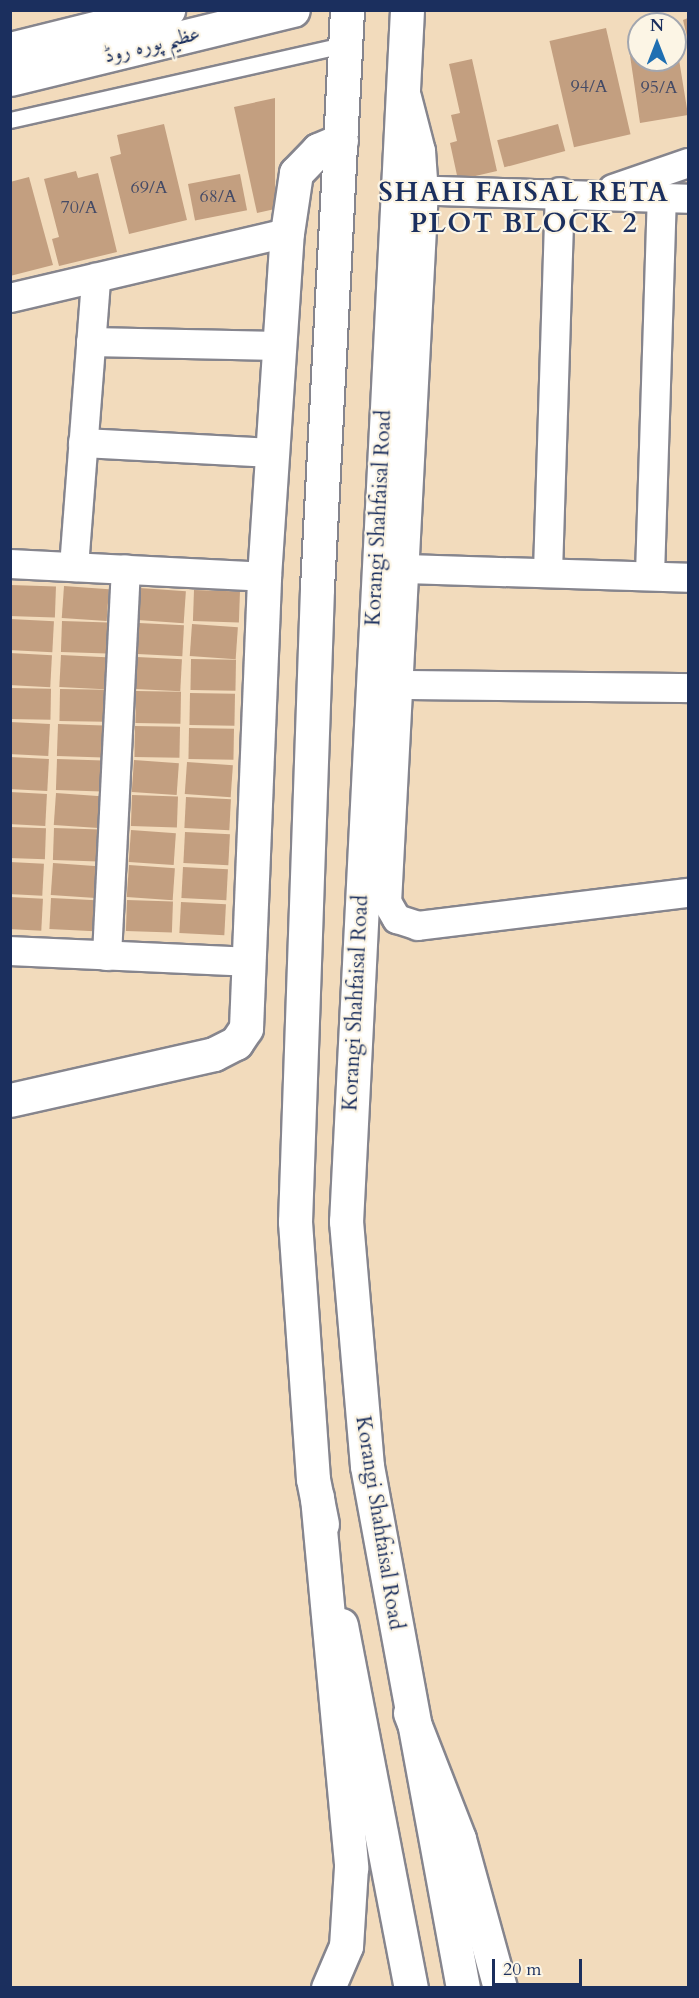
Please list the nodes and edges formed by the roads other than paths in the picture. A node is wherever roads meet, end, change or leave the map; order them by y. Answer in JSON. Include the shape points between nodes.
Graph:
{"nodes":[{"id":1,"x":168,"y":10,"type":"edge"},
{"id":2,"x":293,"y":10,"type":"edge"},
{"id":3,"x":347,"y":10,"type":"edge"},
{"id":4,"x":407,"y":10,"type":"edge"},
{"id":5,"x":344,"y":45,"type":"junction"},
{"id":6,"x":10,"y":49,"type":"edge"},
{"id":7,"x":10,"y":79,"type":"edge"},
{"id":8,"x":10,"y":120,"type":"edge"},
{"id":9,"x":341,"y":140,"type":"junction"},
{"id":10,"x":688,"y":163,"type":"edge"},
{"id":11,"x":409,"y":190,"type":"junction"},
{"id":12,"x":560,"y":192,"type":"junction"},
{"id":13,"x":597,"y":194,"type":"junction"},
{"id":14,"x":675,"y":198,"type":"edge"},
{"id":15,"x":287,"y":232,"type":"junction"},
{"id":16,"x":96,"y":278,"type":"junction"},
{"id":17,"x":10,"y":298,"type":"edge"},
{"id":18,"x":91,"y":342,"type":"junction"},
{"id":19,"x":279,"y":346,"type":"junction"},
{"id":20,"x":83,"y":443,"type":"junction"},
{"id":21,"x":273,"y":453,"type":"junction"},
{"id":22,"x":10,"y":564,"type":"edge"},
{"id":23,"x":74,"y":567,"type":"junction"},
{"id":24,"x":126,"y":569,"type":"junction"},
{"id":25,"x":406,"y":569,"type":"junction"},
{"id":26,"x":548,"y":572,"type":"junction"},
{"id":27,"x":650,"y":575,"type":"junction"},
{"id":28,"x":264,"y":577,"type":"junction"},
{"id":29,"x":688,"y":578,"type":"edge"},
{"id":30,"x":400,"y":685,"type":"junction"},
{"id":31,"x":688,"y":688,"type":"edge"},
{"id":32,"x":688,"y":893,"type":"edge"},
{"id":33,"x":10,"y":951,"type":"edge"},
{"id":34,"x":107,"y":956,"type":"junction"},
{"id":35,"x":250,"y":962,"type":"junction"},
{"id":36,"x":10,"y":1100,"type":"edge"},
{"id":37,"x":317,"y":1497,"type":"junction"},
{"id":38,"x":411,"y":1713,"type":"junction"},
{"id":39,"x":328,"y":1988,"type":"edge"},
{"id":40,"x":411,"y":1988,"type":"edge"},
{"id":41,"x":463,"y":1988,"type":"edge"},
{"id":42,"x":500,"y":1988,"type":"edge"}],
"edges":[{"from":1,"to":6,"type":"main road"},
{"from":2,"to":7,"type":"main road","name":"عظیم پورہ روڈ"},
{"from":3,"to":5,"type":"main road"},
{"from":4,"to":11,"type":"main road","name":"Korangi Shahfaisal Road","via":[[403,83]]},
{"from":5,"to":8,"type":"lane"},
{"from":5,"to":9,"type":"main road"},
{"from":9,"to":15,"type":"main road","via":[[318,150],[296,173]]},
{"from":9,"to":37,"type":"main road","via":[[317,588],[295,1222]]},
{"from":10,"to":13,"type":"street"},
{"from":11,"to":12,"type":"street"},
{"from":11,"to":25,"type":"street"},
{"from":11,"to":38,"type":"main road","name":"Korangi Shahfaisal Road","via":[[346,1221],[366,1466]]},
{"from":12,"to":13,"type":"street"},
{"from":12,"to":26,"type":"street"},
{"from":13,"to":14,"type":"street"},
{"from":14,"to":27,"type":"street"},
{"from":15,"to":16,"type":"street"},
{"from":15,"to":19,"type":"main road"},
{"from":16,"to":17,"type":"street"},
{"from":16,"to":18,"type":"street"},
{"from":18,"to":19,"type":"street"},
{"from":18,"to":20,"type":"street"},
{"from":19,"to":21,"type":"main road"},
{"from":20,"to":21,"type":"street"},
{"from":20,"to":23,"type":"street"},
{"from":21,"to":28,"type":"main road"},
{"from":22,"to":23,"type":"street"},
{"from":23,"to":24,"type":"street"},
{"from":24,"to":28,"type":"street"},
{"from":24,"to":34,"type":"street"},
{"from":25,"to":26,"type":"street"},
{"from":25,"to":30,"type":"street"},
{"from":26,"to":27,"type":"street"},
{"from":27,"to":29,"type":"street"},
{"from":28,"to":35,"type":"main road"},
{"from":30,"to":31,"type":"street"},
{"from":30,"to":32,"type":"street","via":[[387,902],[397,919],[418,926]]},
{"from":33,"to":34,"type":"street"},
{"from":34,"to":35,"type":"street"},
{"from":35,"to":36,"type":"main road","via":[[246,1028],[236,1043],[214,1054]]},
{"from":37,"to":39,"type":"main road","via":[[351,1867],[346,1946]]},
{"from":37,"to":40,"type":"main road"},
{"from":38,"to":41,"type":"main road","name":"Korangi Shahfaisal Road"},
{"from":38,"to":42,"type":"main road","via":[[459,1839]]}]}
